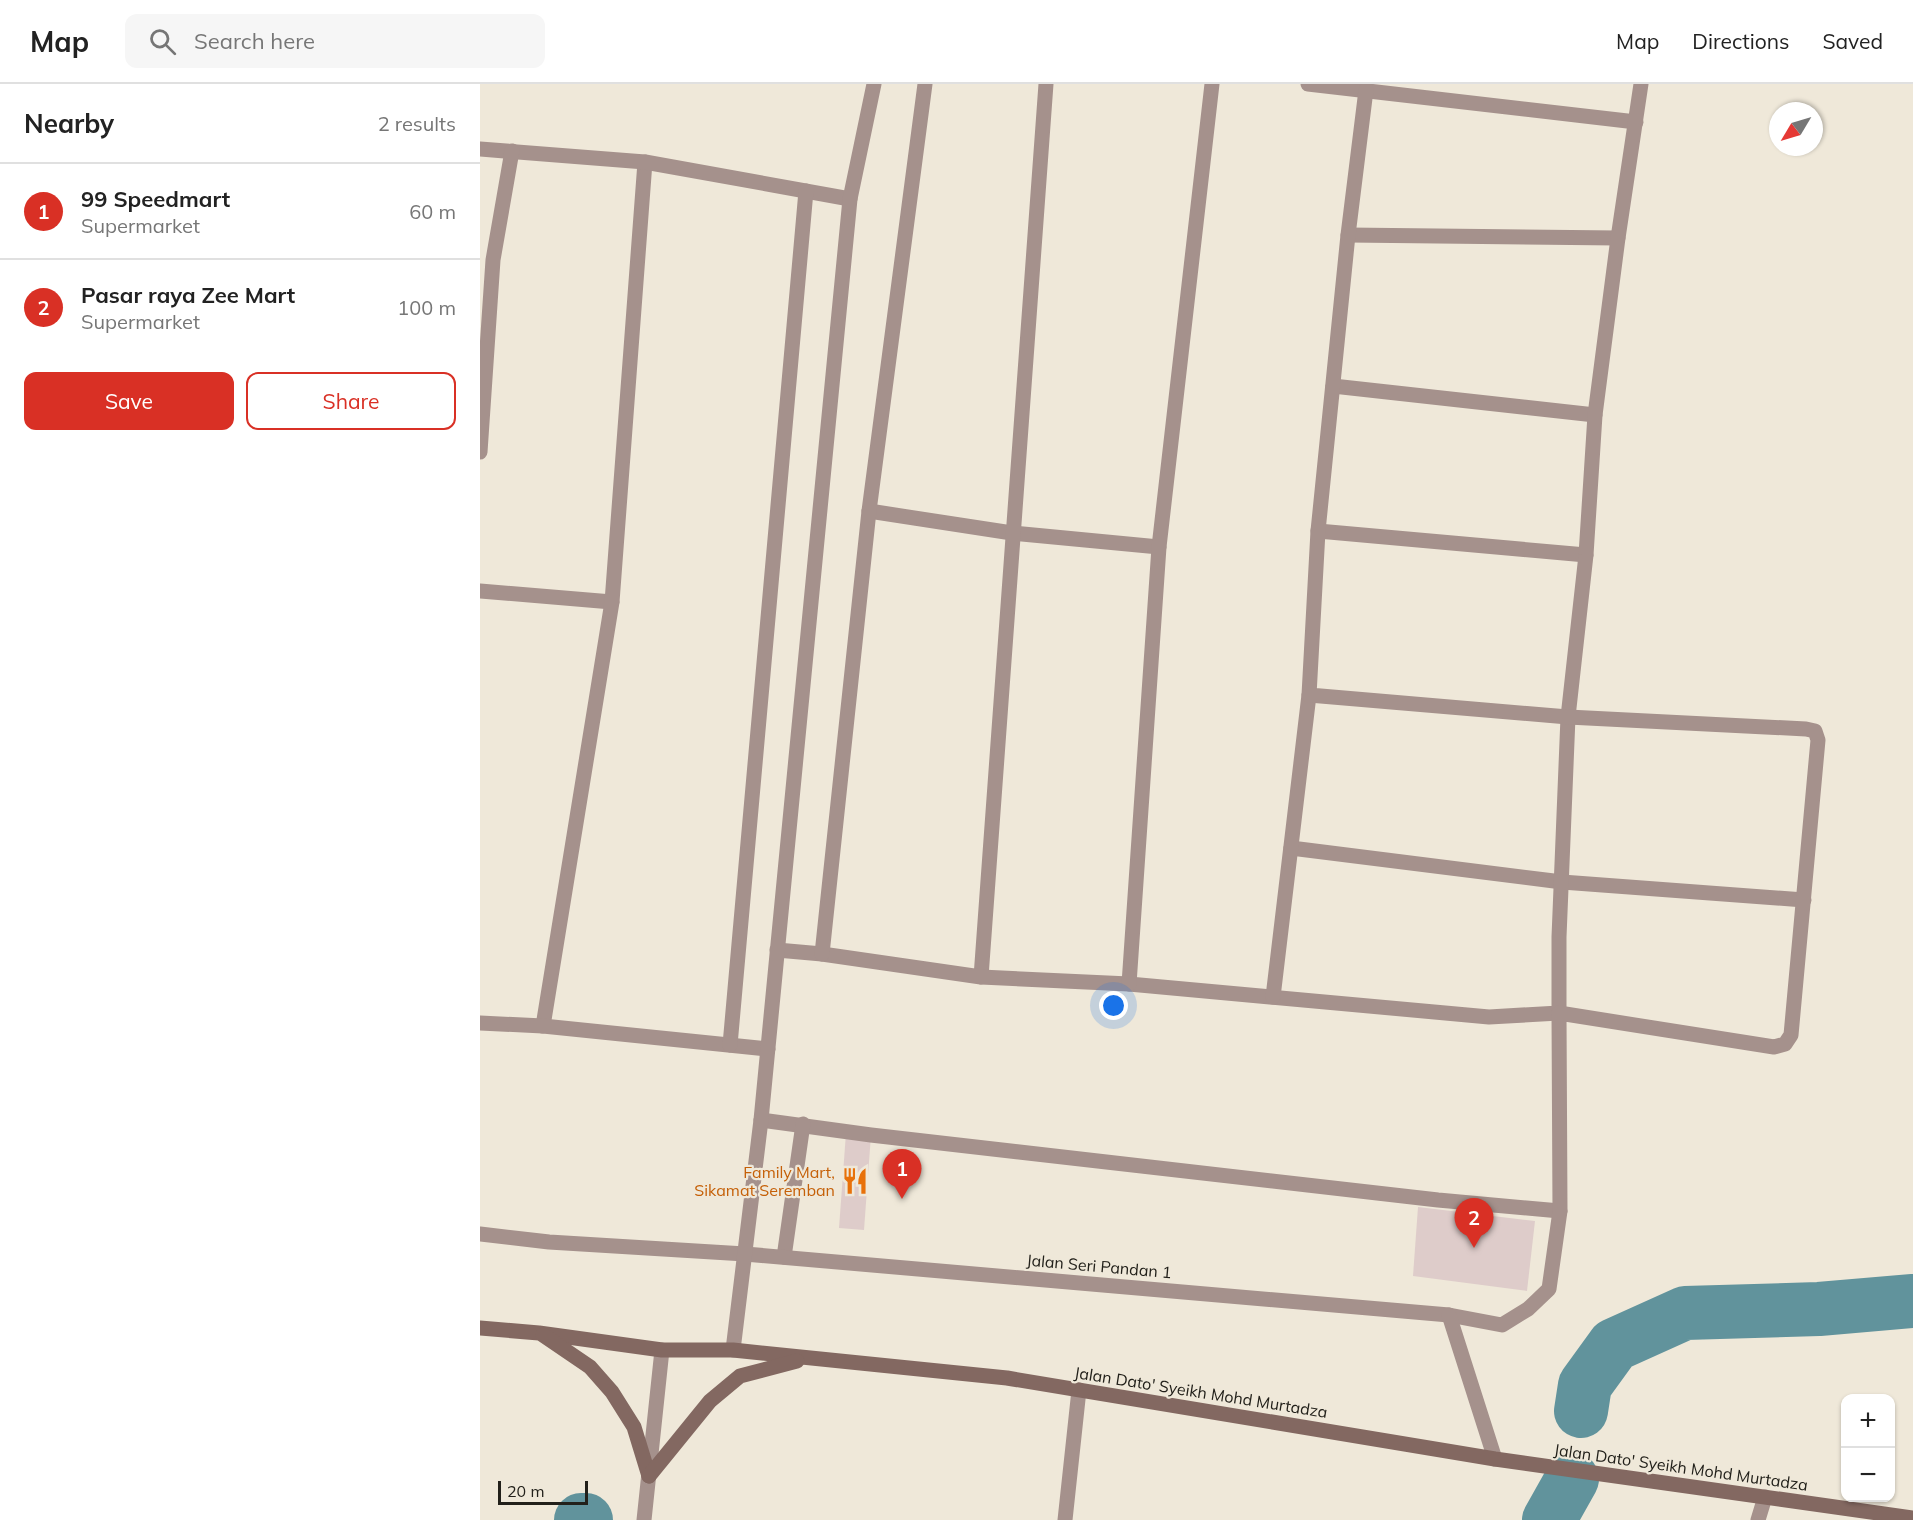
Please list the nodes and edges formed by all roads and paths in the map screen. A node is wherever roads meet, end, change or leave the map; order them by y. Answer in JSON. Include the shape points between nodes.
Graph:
{"nodes":[{"id":1,"x":874,"y":84,"type":"edge"},
{"id":2,"x":925,"y":84,"type":"edge"},
{"id":3,"x":1046,"y":84,"type":"edge"},
{"id":4,"x":1212,"y":84,"type":"edge"},
{"id":5,"x":1308,"y":84,"type":"edge"},
{"id":6,"x":1641,"y":84,"type":"edge"},
{"id":7,"x":1366,"y":90,"type":"junction"},
{"id":8,"x":1636,"y":122,"type":"junction"},
{"id":9,"x":480,"y":149,"type":"edge"},
{"id":10,"x":512,"y":151,"type":"junction"},
{"id":11,"x":645,"y":162,"type":"junction"},
{"id":12,"x":806,"y":190,"type":"junction"},
{"id":13,"x":850,"y":199,"type":"junction"},
{"id":14,"x":1348,"y":235,"type":"junction"},
{"id":15,"x":1618,"y":238,"type":"junction"},
{"id":16,"x":485,"y":305,"type":"edge"},
{"id":17,"x":1333,"y":386,"type":"junction"},
{"id":18,"x":1595,"y":415,"type":"junction"},
{"id":19,"x":480,"y":452,"type":"edge"},
{"id":20,"x":869,"y":511,"type":"junction"},
{"id":21,"x":1318,"y":531,"type":"junction"},
{"id":22,"x":1012,"y":533,"type":"junction"},
{"id":23,"x":1159,"y":547,"type":"junction"},
{"id":24,"x":1586,"y":555,"type":"junction"},
{"id":25,"x":480,"y":591,"type":"edge"},
{"id":26,"x":612,"y":602,"type":"junction"},
{"id":27,"x":1309,"y":695,"type":"junction"},
{"id":28,"x":1568,"y":717,"type":"junction"},
{"id":29,"x":1291,"y":848,"type":"junction"},
{"id":30,"x":1562,"y":882,"type":"junction"},
{"id":31,"x":1804,"y":900,"type":"junction"},
{"id":32,"x":777,"y":950,"type":"junction"},
{"id":33,"x":822,"y":954,"type":"junction"},
{"id":34,"x":981,"y":977,"type":"junction"},
{"id":35,"x":1129,"y":984,"type":"junction"},
{"id":36,"x":1274,"y":997,"type":"junction"},
{"id":37,"x":1559,"y":1013,"type":"junction"},
{"id":38,"x":480,"y":1023,"type":"edge"},
{"id":39,"x":543,"y":1026,"type":"junction"},
{"id":40,"x":730,"y":1045,"type":"junction"},
{"id":41,"x":768,"y":1049,"type":"junction"},
{"id":42,"x":761,"y":1120,"type":"junction"},
{"id":43,"x":803,"y":1124,"type":"junction"},
{"id":44,"x":1560,"y":1210,"type":"junction"},
{"id":45,"x":480,"y":1234,"type":"edge"},
{"id":46,"x":746,"y":1254,"type":"junction"},
{"id":47,"x":784,"y":1257,"type":"junction"},
{"id":48,"x":1449,"y":1315,"type":"junction"},
{"id":49,"x":480,"y":1328,"type":"edge"},
{"id":50,"x":539,"y":1333,"type":"junction"},
{"id":51,"x":662,"y":1350,"type":"junction"},
{"id":52,"x":733,"y":1350,"type":"junction"},
{"id":53,"x":806,"y":1359,"type":"junction"},
{"id":54,"x":1079,"y":1390,"type":"junction"},
{"id":55,"x":1495,"y":1459,"type":"junction"},
{"id":56,"x":649,"y":1476,"type":"junction"},
{"id":57,"x":1765,"y":1497,"type":"junction"},
{"id":58,"x":1913,"y":1518,"type":"edge"},
{"id":59,"x":644,"y":1520,"type":"edge"},
{"id":60,"x":1065,"y":1520,"type":"edge"},
{"id":61,"x":1758,"y":1520,"type":"edge"}],
"edges":[{"from":1,"to":13,"type":"street"},
{"from":2,"to":20,"type":"street"},
{"from":3,"to":22,"type":"street"},
{"from":4,"to":23,"type":"street"},
{"from":5,"to":7,"type":"street"},
{"from":6,"to":8,"type":"street","name":"Jalan Seri Pandan 1"},
{"from":7,"to":8,"type":"street"},
{"from":7,"to":14,"type":"street"},
{"from":8,"to":15,"type":"street","name":"Jalan Seri Pandan 1"},
{"from":9,"to":10,"type":"street"},
{"from":10,"to":11,"type":"street"},
{"from":10,"to":16,"type":"street"},
{"from":11,"to":12,"type":"street"},
{"from":11,"to":26,"type":"street"},
{"from":12,"to":13,"type":"street"},
{"from":12,"to":40,"type":"street"},
{"from":13,"to":32,"type":"street"},
{"from":14,"to":15,"type":"street"},
{"from":14,"to":17,"type":"street"},
{"from":15,"to":18,"type":"street","name":"Jalan Seri Pandan 1"},
{"from":16,"to":19,"type":"street"},
{"from":17,"to":18,"type":"street"},
{"from":17,"to":21,"type":"street"},
{"from":18,"to":24,"type":"street","name":"Jalan Seri Pandan 1"},
{"from":20,"to":22,"type":"street"},
{"from":20,"to":33,"type":"street"},
{"from":21,"to":24,"type":"street"},
{"from":21,"to":27,"type":"street"},
{"from":22,"to":23,"type":"street"},
{"from":22,"to":34,"type":"street"},
{"from":23,"to":35,"type":"street"},
{"from":24,"to":28,"type":"street","name":"Jalan Seri Pandan 1"},
{"from":25,"to":26,"type":"street"},
{"from":26,"to":39,"type":"street"},
{"from":27,"to":28,"type":"street"},
{"from":27,"to":29,"type":"street"},
{"from":28,"to":30,"type":"street","name":"Jalan Seri Pandan 1"},
{"from":28,"to":31,"type":"street","via":[[1815,731],[1818,740]]},
{"from":29,"to":30,"type":"street"},
{"from":29,"to":36,"type":"street"},
{"from":30,"to":31,"type":"street"},
{"from":30,"to":37,"type":"street","name":"Jalan Seri Pandan 1"},
{"from":31,"to":37,"type":"street","via":[[1791,1035],[1785,1044],[1774,1047]]},
{"from":32,"to":33,"type":"street"},
{"from":32,"to":41,"type":"street"},
{"from":33,"to":34,"type":"street"},
{"from":34,"to":35,"type":"street"},
{"from":35,"to":36,"type":"street"},
{"from":36,"to":37,"type":"street","via":[[1489,1017]]},
{"from":37,"to":44,"type":"street","name":"Jalan Seri Pandan 1"},
{"from":38,"to":39,"type":"street"},
{"from":39,"to":40,"type":"street"},
{"from":40,"to":41,"type":"street"},
{"from":41,"to":42,"type":"street"},
{"from":42,"to":43,"type":"street"},
{"from":42,"to":46,"type":"street"},
{"from":43,"to":44,"type":"street","via":[[1438,1200]]},
{"from":43,"to":47,"type":"street"},
{"from":44,"to":48,"type":"street","name":"Jalan Seri Pandan 1","via":[[1549,1289],[1528,1309],[1502,1325]]},
{"from":45,"to":46,"type":"street","name":"Jalan Seri Pandan 1"},
{"from":46,"to":47,"type":"street","name":"Jalan Seri Pandan 1"},
{"from":46,"to":52,"type":"street"},
{"from":47,"to":48,"type":"street","name":"Jalan Seri Pandan 1"},
{"from":48,"to":55,"type":"street"},
{"from":49,"to":50,"type":"main road","name":"Jalan Dato' Syeikh Mohd Murtadza"},
{"from":50,"to":51,"type":"main road","name":"Jalan Dato' Syeikh Mohd Murtadza"},
{"from":50,"to":56,"type":"main road","via":[[590,1367],[612,1392],[634,1427]]},
{"from":51,"to":52,"type":"main road","name":"Jalan Dato' Syeikh Mohd Murtadza"},
{"from":51,"to":56,"type":"street"},
{"from":52,"to":53,"type":"main road","name":"Jalan Dato' Syeikh Mohd Murtadza"},
{"from":53,"to":54,"type":"main road","name":"Jalan Dato' Syeikh Mohd Murtadza","via":[[1007,1378]]},
{"from":53,"to":56,"type":"main road","via":[[740,1376],[710,1401]]},
{"from":54,"to":55,"type":"main road","name":"Jalan Dato' Syeikh Mohd Murtadza"},
{"from":54,"to":60,"type":"street"},
{"from":55,"to":57,"type":"main road","name":"Jalan Dato' Syeikh Mohd Murtadza"},
{"from":56,"to":59,"type":"street"},
{"from":57,"to":58,"type":"main road","name":"Jalan Dato' Syeikh Mohd Murtadza"},
{"from":57,"to":61,"type":"street"}]}
